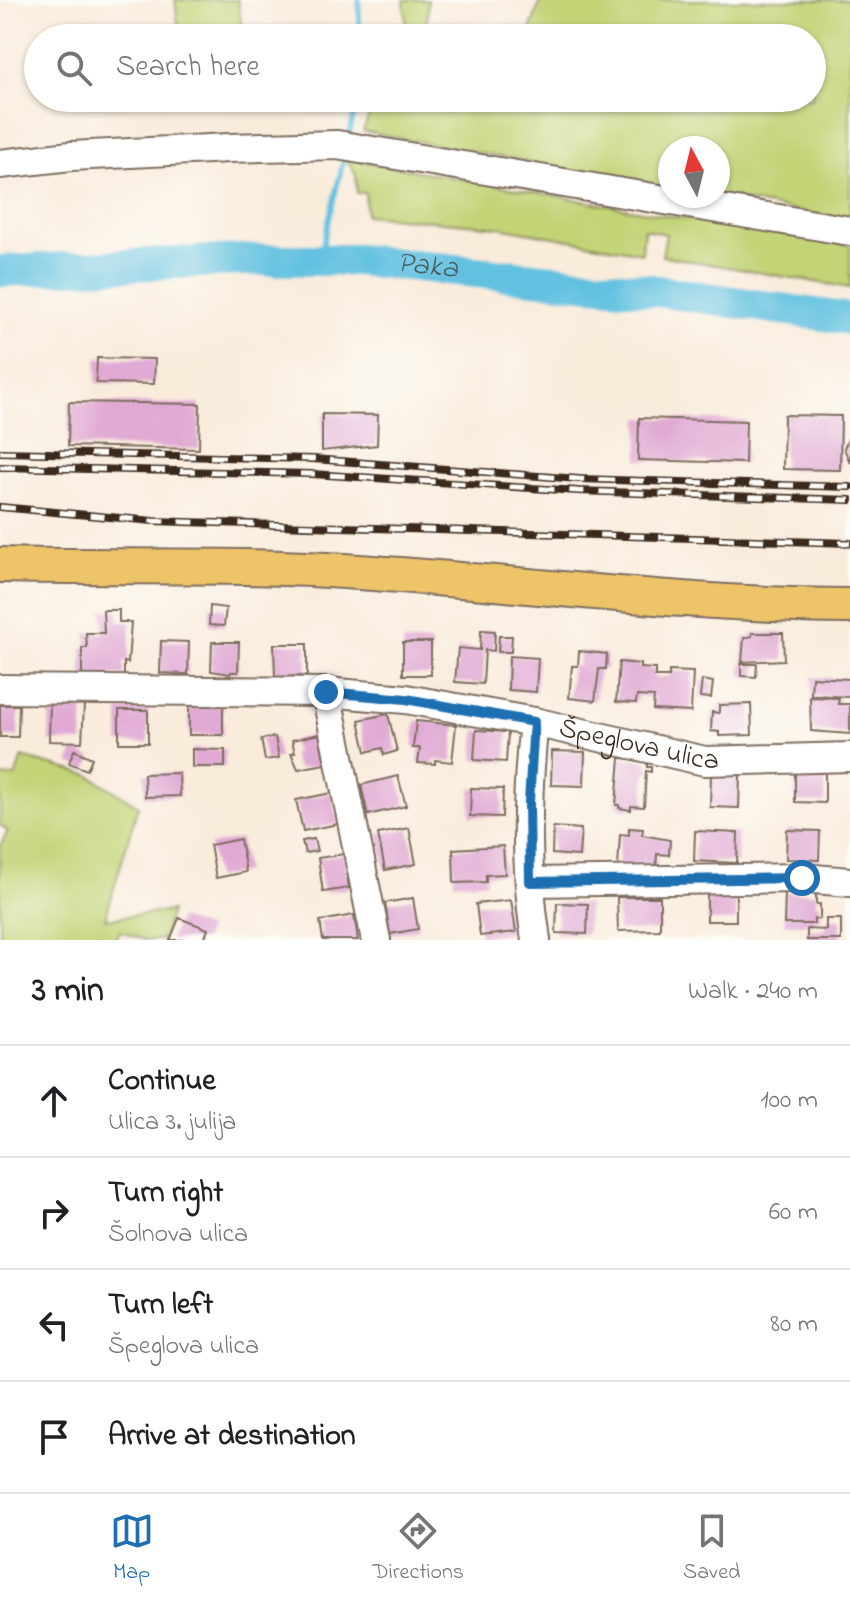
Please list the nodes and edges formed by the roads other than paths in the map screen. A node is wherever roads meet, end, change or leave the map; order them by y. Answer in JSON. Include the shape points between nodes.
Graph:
{"nodes":[{"id":1,"x":0,"y":164,"type":"edge"},
{"id":2,"x":850,"y":231,"type":"edge"},
{"id":3,"x":0,"y":565,"type":"edge"},
{"id":4,"x":850,"y":606,"type":"edge"},
{"id":5,"x":0,"y":689,"type":"edge"},
{"id":6,"x":326,"y":692,"type":"junction"},
{"id":7,"x":534,"y":722,"type":"junction"},
{"id":8,"x":850,"y":757,"type":"edge"},
{"id":9,"x":530,"y":882,"type":"junction"},
{"id":10,"x":850,"y":882,"type":"edge"},
{"id":11,"x":376,"y":940,"type":"edge"},
{"id":12,"x":536,"y":940,"type":"edge"}],
"edges":[{"from":1,"to":2,"type":"street","via":[[337,145]]},
{"from":3,"to":4,"type":"main road","via":[[355,572],[677,600]]},
{"from":5,"to":6,"type":"street","name":"Špeglova ulica"},
{"from":6,"to":7,"type":"street","name":"Špeglova ulica","via":[[406,699]]},
{"from":6,"to":11,"type":"street"},
{"from":7,"to":8,"type":"street","name":"Špeglova ulica","via":[[705,761]]},
{"from":7,"to":9,"type":"street"},
{"from":9,"to":10,"type":"street"},
{"from":9,"to":12,"type":"street"}]}
